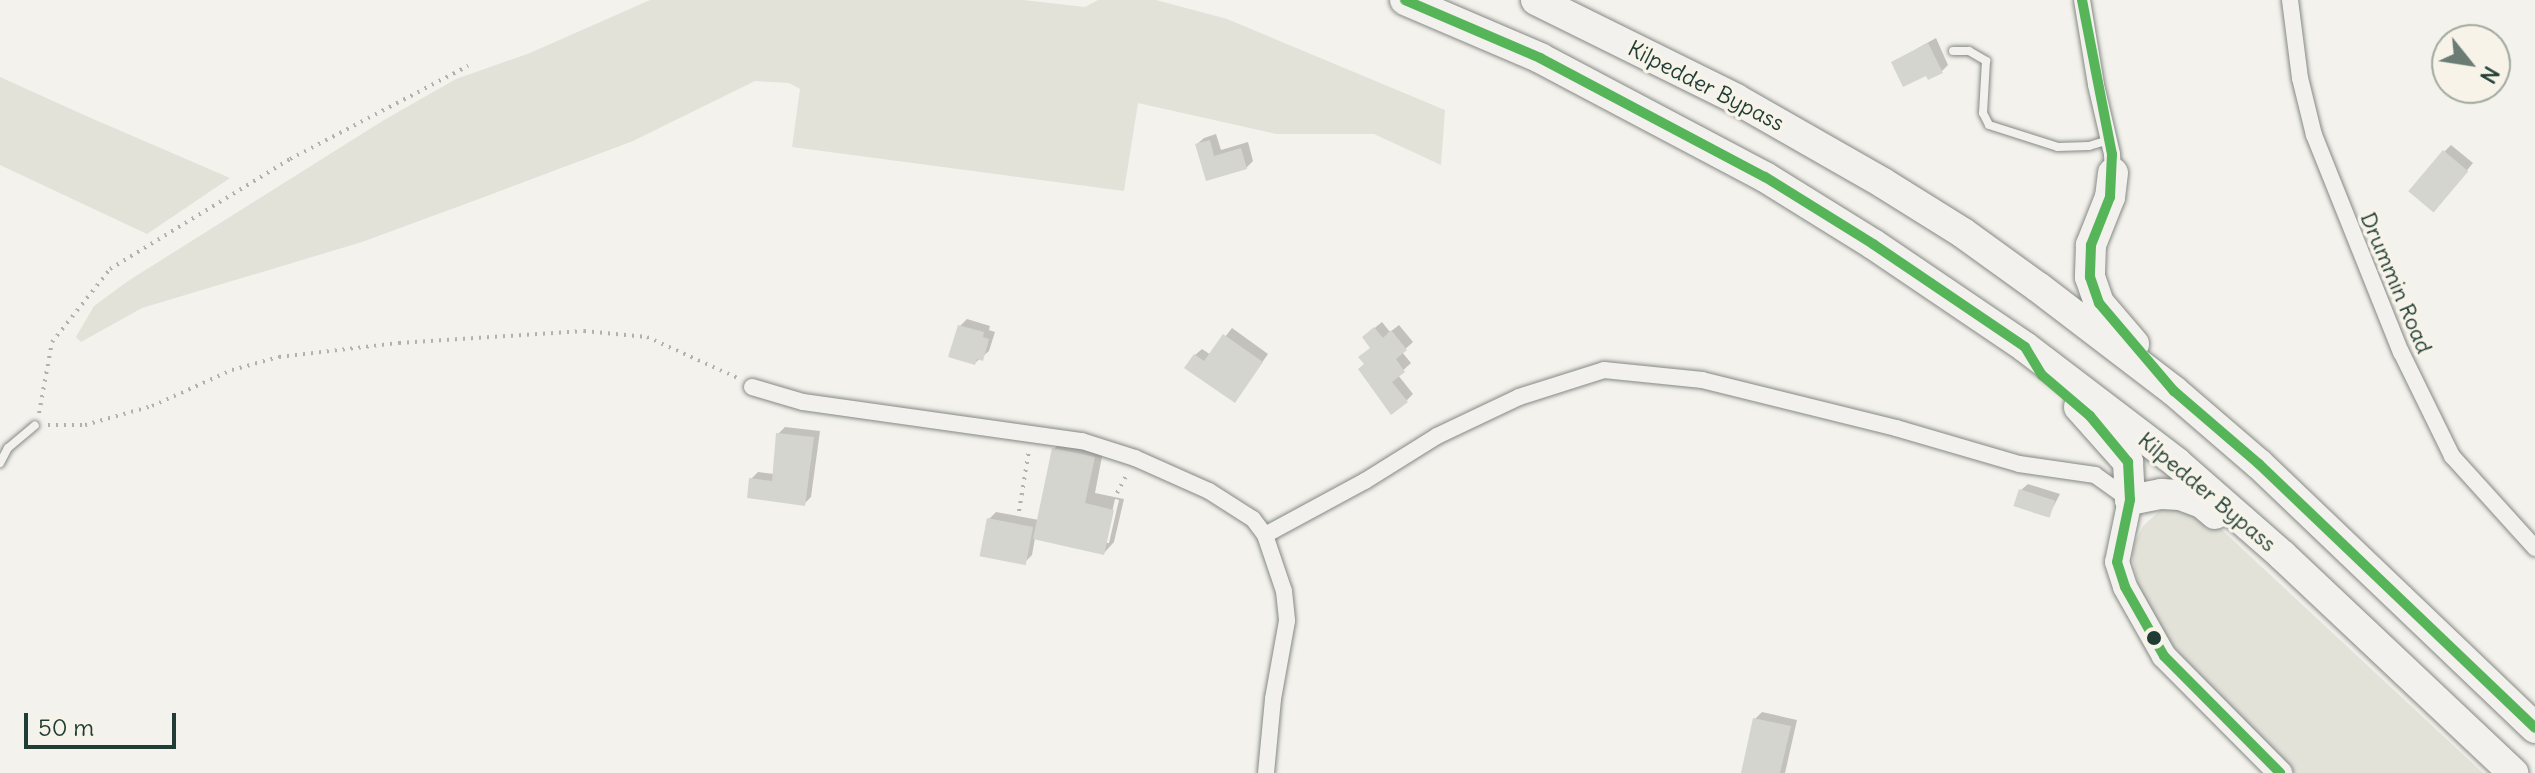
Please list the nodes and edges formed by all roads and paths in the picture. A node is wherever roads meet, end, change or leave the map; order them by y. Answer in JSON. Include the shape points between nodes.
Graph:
{"nodes":[{"id":1,"x":1405,"y":0,"type":"edge"},
{"id":2,"x":1536,"y":0,"type":"edge"},
{"id":3,"x":2082,"y":0,"type":"edge"},
{"id":4,"x":2290,"y":0,"type":"edge"},
{"id":5,"x":1953,"y":51,"type":"dead end"},
{"id":6,"x":468,"y":66,"type":"dead end"},
{"id":7,"x":2109,"y":140,"type":"junction"},
{"id":8,"x":2113,"y":173,"type":"joint"},
{"id":9,"x":2025,"y":347,"type":"junction"},
{"id":10,"x":752,"y":387,"type":"joint"},
{"id":11,"x":2174,"y":391,"type":"junction"},
{"id":12,"x":35,"y":425,"type":"junction"},
{"id":13,"x":1032,"y":433,"type":"junction"},
{"id":14,"x":0,"y":463,"type":"edge"},
{"id":15,"x":2130,"y":500,"type":"junction"},
{"id":16,"x":1019,"y":511,"type":"dead end"},
{"id":17,"x":1265,"y":535,"type":"junction"},
{"id":18,"x":2535,"y":548,"type":"edge"},
{"id":19,"x":2282,"y":555,"type":"junction"},
{"id":20,"x":2535,"y":728,"type":"edge"},
{"id":21,"x":1266,"y":773,"type":"edge"},
{"id":22,"x":2280,"y":773,"type":"edge"},
{"id":23,"x":2513,"y":773,"type":"edge"}],
"edges":[{"from":1,"to":9,"type":"highway","name":"Kilpedder Bypass","via":[[1540,58],[1765,177]]},
{"from":2,"to":11,"type":"highway","name":"Kilpedder Bypass","via":[[1736,99],[1883,183],[1963,233]]},
{"from":3,"to":7,"type":"street"},
{"from":4,"to":18,"type":"street","name":"Drummin Road","via":[[2314,135],[2401,352],[2452,456]]},
{"from":5,"to":7,"type":"lane","via":[[1969,51],[1986,61],[1983,113],[1989,125],[2058,147]]},
{"from":6,"to":12,"type":"path","via":[[290,159],[110,269],[52,342]]},
{"from":7,"to":8,"type":"street"},
{"from":8,"to":11,"type":"highway","via":[[2110,197],[2091,245],[2090,277],[2099,303]]},
{"from":9,"to":15,"type":"highway","via":[[2042,375],[2090,416],[2128,462]]},
{"from":9,"to":19,"type":"highway","name":"Kilpedder Bypass","via":[[2177,463]]},
{"from":10,"to":12,"type":"path","via":[[647,337],[584,331],[279,357],[232,370],[152,406],[85,425]]},
{"from":10,"to":13,"type":"street","via":[[803,402]]},
{"from":11,"to":20,"type":"highway","name":"Kilpedder Bypass","via":[[2259,464]]},
{"from":12,"to":14,"type":"lane","via":[[8,448]]},
{"from":13,"to":16,"type":"path"},
{"from":13,"to":17,"type":"street","via":[[1082,441],[1135,458],[1209,491],[1253,519]]},
{"from":15,"to":17,"type":"street","via":[[2095,475],[2019,464],[1702,380],[1604,370],[1519,397],[1437,436]]},
{"from":15,"to":19,"type":"highway","via":[[2180,495],[2202,503],[2246,540]]},
{"from":15,"to":22,"type":"main road","via":[[2117,562],[2125,587],[2164,656]]},
{"from":17,"to":21,"type":"street","via":[[1284,591],[1287,621]]},
{"from":19,"to":23,"type":"highway","name":"Kilpedder Bypass"}]}
